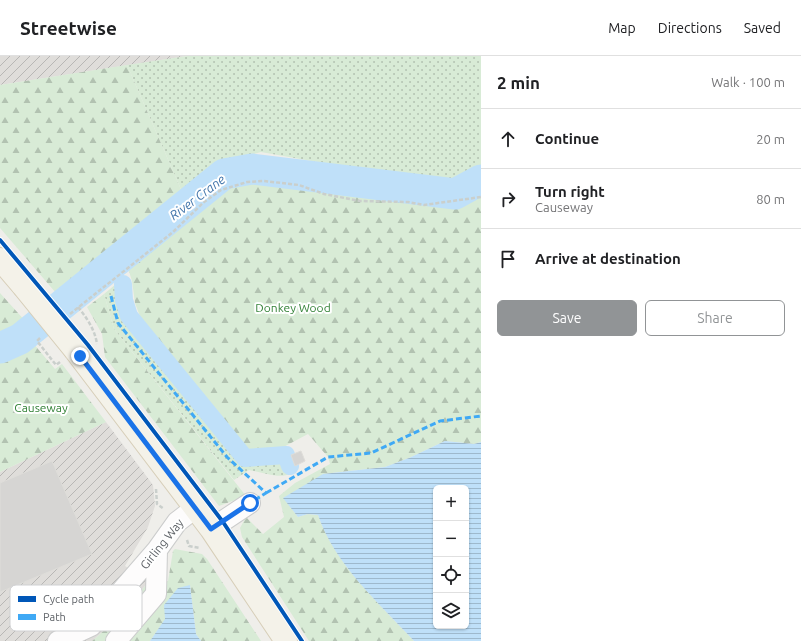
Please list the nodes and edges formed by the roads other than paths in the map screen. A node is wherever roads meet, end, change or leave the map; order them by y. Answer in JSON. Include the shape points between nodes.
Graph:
{"nodes":[{"id":1,"x":0,"y":259,"type":"edge"},
{"id":2,"x":250,"y":503,"type":"dead end"},
{"id":3,"x":195,"y":508,"type":"junction"},
{"id":4,"x":211,"y":529,"type":"junction"},
{"id":5,"x":157,"y":550,"type":"junction"},
{"id":6,"x":127,"y":585,"type":"edge"},
{"id":7,"x":142,"y":610,"type":"edge"},
{"id":8,"x":80,"y":631,"type":"edge"},
{"id":9,"x":125,"y":631,"type":"edge"},
{"id":10,"x":58,"y":641,"type":"edge"},
{"id":11,"x":116,"y":641,"type":"edge"},
{"id":12,"x":286,"y":641,"type":"edge"}],
"edges":[{"from":1,"to":3,"type":"main road","bridge":true,"via":[[22,286],[89,354]]},
{"from":2,"to":4,"type":"lane"},
{"from":3,"to":4,"type":"main road"},
{"from":3,"to":5,"type":"lane","name":"Girling Way","via":[[177,522]]},
{"from":4,"to":12,"type":"main road"},
{"from":5,"to":6,"type":"lane","name":"Girling Way"},
{"from":5,"to":7,"type":"lane","via":[[156,594]]},
{"from":8,"to":10,"type":"lane","name":"Girling Way"},
{"from":9,"to":11,"type":"lane"}]}
